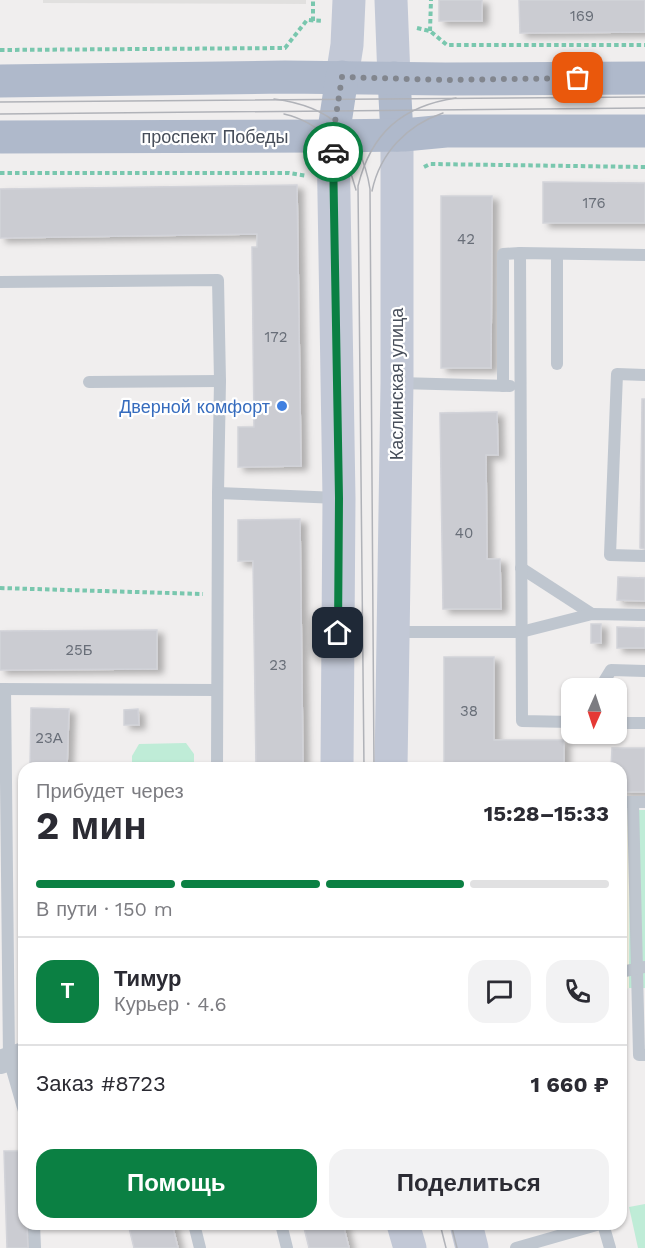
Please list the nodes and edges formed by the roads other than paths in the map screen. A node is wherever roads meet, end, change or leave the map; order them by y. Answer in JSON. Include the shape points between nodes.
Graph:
{"nodes":[{"id":1,"x":350,"y":0,"type":"edge"},
{"id":2,"x":391,"y":0,"type":"edge"},
{"id":3,"x":342,"y":77,"type":"junction"},
{"id":4,"x":394,"y":78,"type":"junction"},
{"id":5,"x":645,"y":78,"type":"edge"},
{"id":6,"x":0,"y":81,"type":"edge"},
{"id":7,"x":645,"y":131,"type":"edge"},
{"id":8,"x":333,"y":135,"type":"junction"},
{"id":9,"x":397,"y":135,"type":"junction"},
{"id":10,"x":0,"y":137,"type":"edge"},
{"id":11,"x":520,"y":253,"type":"junction"},
{"id":12,"x":557,"y":254,"type":"junction"},
{"id":13,"x":645,"y":255,"type":"edge"},
{"id":14,"x":0,"y":282,"type":"edge"},
{"id":15,"x":557,"y":364,"type":"dead end"},
{"id":16,"x":645,"y":375,"type":"edge"},
{"id":17,"x":220,"y":381,"type":"junction"},
{"id":18,"x":89,"y":382,"type":"dead end"},
{"id":19,"x":397,"y":383,"type":"junction"},
{"id":20,"x":503,"y":386,"type":"junction"},
{"id":21,"x":520,"y":387,"type":"junction"},
{"id":22,"x":218,"y":493,"type":"junction"},
{"id":23,"x":339,"y":498,"type":"junction"},
{"id":24,"x":645,"y":556,"type":"edge"},
{"id":25,"x":521,"y":568,"type":"junction"},
{"id":26,"x":592,"y":614,"type":"junction"},
{"id":27,"x":645,"y":615,"type":"edge"},
{"id":28,"x":393,"y":632,"type":"junction"},
{"id":29,"x":521,"y":632,"type":"junction"},
{"id":30,"x":645,"y":671,"type":"edge"},
{"id":31,"x":606,"y":678,"type":"edge"},
{"id":32,"x":3,"y":689,"type":"edge"},
{"id":33,"x":217,"y":690,"type":"junction"},
{"id":34,"x":561,"y":722,"type":"edge"},
{"id":35,"x":627,"y":723,"type":"edge"},
{"id":36,"x":645,"y":723,"type":"edge"},
{"id":37,"x":217,"y":762,"type":"edge"},
{"id":38,"x":337,"y":762,"type":"edge"},
{"id":39,"x":391,"y":762,"type":"edge"},
{"id":40,"x":633,"y":802,"type":"edge"},
{"id":41,"x":641,"y":967,"type":"edge"},
{"id":42,"x":645,"y":1055,"type":"edge"},
{"id":43,"x":11,"y":1058,"type":"edge"},
{"id":44,"x":18,"y":1087,"type":"edge"},
{"id":45,"x":34,"y":1230,"type":"edge"},
{"id":46,"x":196,"y":1230,"type":"edge"},
{"id":47,"x":282,"y":1230,"type":"edge"},
{"id":48,"x":405,"y":1230,"type":"edge"},
{"id":49,"x":468,"y":1230,"type":"edge"},
{"id":50,"x":580,"y":1230,"type":"edge"},
{"id":51,"x":604,"y":1230,"type":"edge"},
{"id":52,"x":35,"y":1248,"type":"edge"},
{"id":53,"x":200,"y":1248,"type":"edge"},
{"id":54,"x":287,"y":1248,"type":"edge"},
{"id":55,"x":410,"y":1248,"type":"edge"},
{"id":56,"x":472,"y":1248,"type":"edge"},
{"id":57,"x":516,"y":1248,"type":"edge"},
{"id":58,"x":610,"y":1248,"type":"edge"}],
"edges":[{"from":1,"to":3,"type":"main road"},
{"from":2,"to":4,"type":"main road","name":"Каслинская улица"},
{"from":3,"to":4,"type":"main road"},
{"from":3,"to":6,"type":"main road"},
{"from":3,"to":8,"type":"main road"},
{"from":4,"to":5,"type":"main road"},
{"from":4,"to":9,"type":"main road","name":"Каслинская улица"},
{"from":7,"to":9,"type":"main road","name":"проспект Победы","via":[[446,130]]},
{"from":8,"to":9,"type":"main road","name":"проспект Победы"},
{"from":8,"to":10,"type":"main road","name":"проспект Победы"},
{"from":8,"to":23,"type":"main road"},
{"from":9,"to":19,"type":"main road","name":"Каслинская улица"},
{"from":11,"to":12,"type":"lane"},
{"from":11,"to":20,"type":"lane","via":[[503,254]]},
{"from":11,"to":21,"type":"lane"},
{"from":12,"to":13,"type":"lane"},
{"from":12,"to":15,"type":"lane"},
{"from":14,"to":17,"type":"lane","via":[[218,280]]},
{"from":16,"to":24,"type":"lane","via":[[617,374],[610,555]]},
{"from":17,"to":18,"type":"lane"},
{"from":17,"to":22,"type":"lane"},
{"from":19,"to":20,"type":"lane"},
{"from":19,"to":28,"type":"main road","name":"Каслинская улица"},
{"from":20,"to":21,"type":"lane"},
{"from":21,"to":25,"type":"lane"},
{"from":22,"to":23,"type":"lane"},
{"from":22,"to":33,"type":"lane"},
{"from":23,"to":38,"type":"main road"},
{"from":25,"to":26,"type":"lane"},
{"from":25,"to":29,"type":"lane"},
{"from":26,"to":27,"type":"lane"},
{"from":26,"to":29,"type":"lane"},
{"from":28,"to":29,"type":"lane"},
{"from":28,"to":39,"type":"main road","name":"Каслинская улица"},
{"from":29,"to":34,"type":"lane","via":[[522,721]]},
{"from":30,"to":31,"type":"lane","via":[[611,670]]},
{"from":32,"to":33,"type":"lane"},
{"from":32,"to":43,"type":"lane"},
{"from":33,"to":37,"type":"lane"},
{"from":35,"to":36,"type":"lane"},
{"from":40,"to":41,"type":"lane"},
{"from":41,"to":42,"type":"lane","via":[[639,1055]]},
{"from":43,"to":44,"type":"lane"},
{"from":45,"to":52,"type":"lane"},
{"from":46,"to":53,"type":"lane"},
{"from":47,"to":54,"type":"lane"},
{"from":48,"to":55,"type":"main road"},
{"from":49,"to":56,"type":"main road"},
{"from":50,"to":57,"type":"lane"},
{"from":51,"to":58,"type":"lane"}]}
